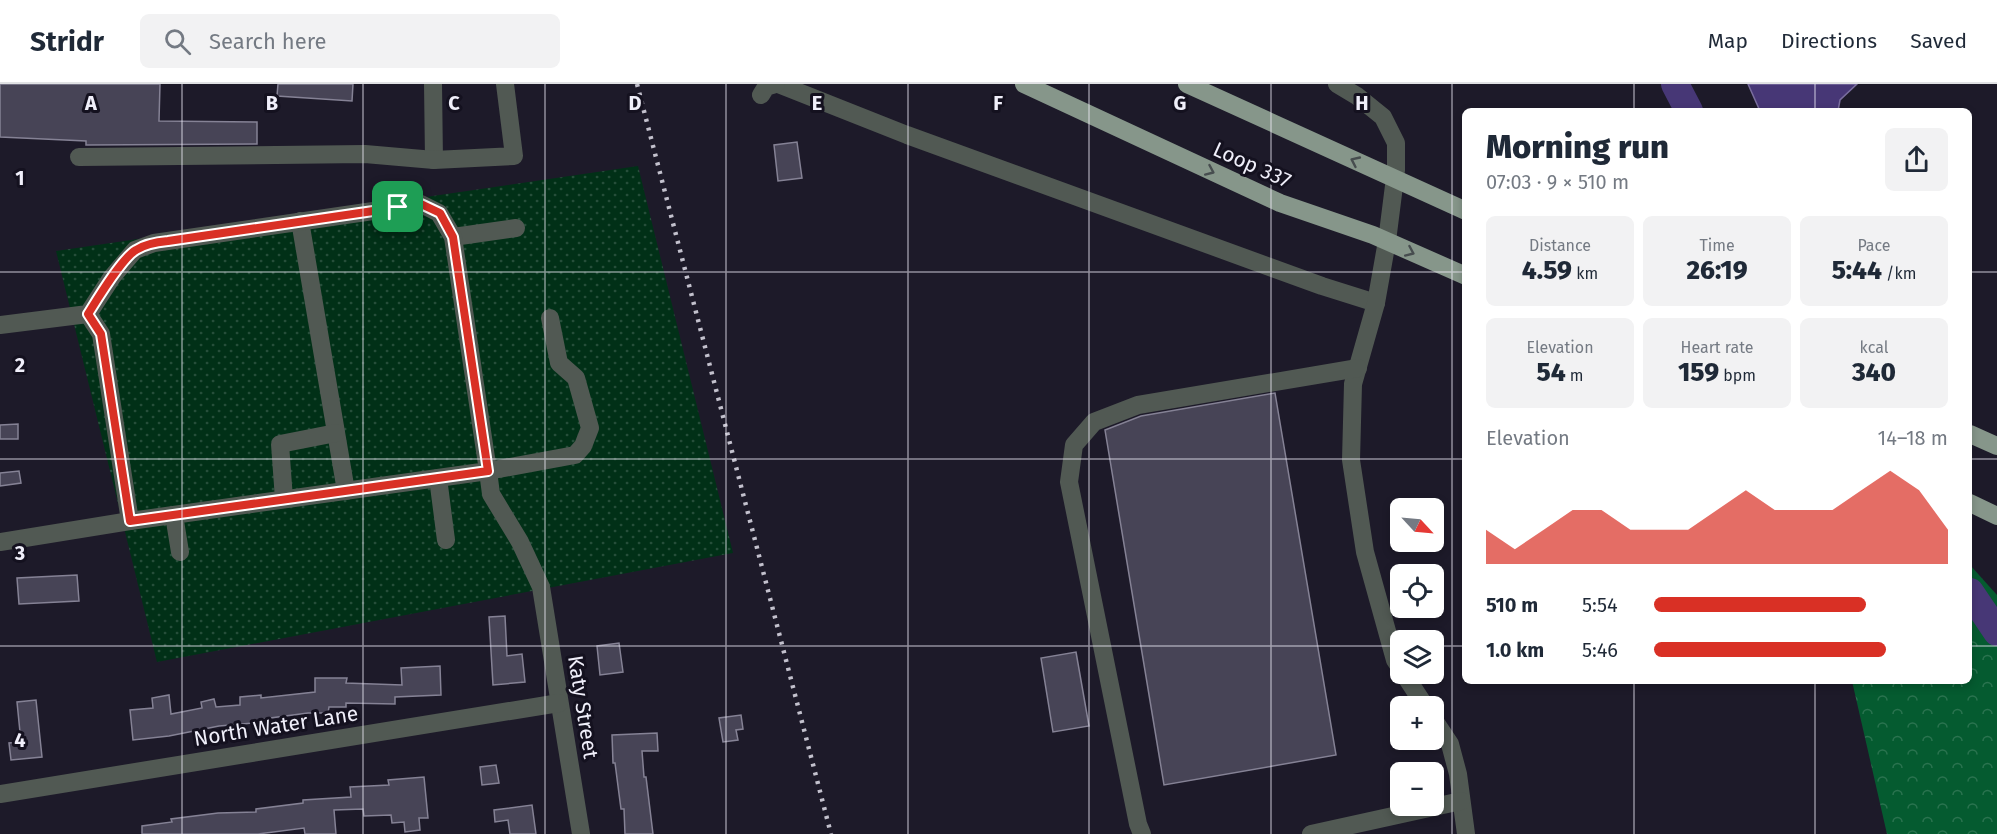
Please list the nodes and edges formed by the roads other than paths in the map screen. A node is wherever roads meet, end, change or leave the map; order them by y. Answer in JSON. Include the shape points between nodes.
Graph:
{"nodes":[{"id":1,"x":433,"y":84,"type":"edge"},
{"id":2,"x":505,"y":84,"type":"edge"},
{"id":3,"x":777,"y":84,"type":"edge"},
{"id":4,"x":1024,"y":84,"type":"edge"},
{"id":5,"x":1051,"y":84,"type":"edge"},
{"id":6,"x":1177,"y":84,"type":"edge"},
{"id":7,"x":1187,"y":84,"type":"edge"},
{"id":8,"x":1337,"y":84,"type":"edge"},
{"id":9,"x":1206,"y":93,"type":"junction"},
{"id":10,"x":761,"y":96,"type":"dead end"},
{"id":11,"x":1175,"y":156,"type":"junction"},
{"id":12,"x":79,"y":157,"type":"dead end"},
{"id":13,"x":434,"y":160,"type":"junction"},
{"id":14,"x":1394,"y":180,"type":"junction"},
{"id":15,"x":1462,"y":209,"type":"edge"},
{"id":16,"x":300,"y":221,"type":"junction"},
{"id":17,"x":516,"y":228,"type":"dead end"},
{"id":18,"x":453,"y":237,"type":"junction"},
{"id":19,"x":1387,"y":241,"type":"junction"},
{"id":20,"x":1462,"y":274,"type":"edge"},
{"id":21,"x":1376,"y":303,"type":"junction"},
{"id":22,"x":88,"y":314,"type":"junction"},
{"id":23,"x":549,"y":318,"type":"dead end"},
{"id":24,"x":0,"y":325,"type":"edge"},
{"id":25,"x":1358,"y":368,"type":"junction"},
{"id":26,"x":336,"y":434,"type":"junction"},
{"id":27,"x":1972,"y":435,"type":"edge"},
{"id":28,"x":1997,"y":446,"type":"edge"},
{"id":29,"x":488,"y":471,"type":"junction"},
{"id":30,"x":438,"y":478,"type":"junction"},
{"id":31,"x":345,"y":491,"type":"junction"},
{"id":32,"x":284,"y":499,"type":"junction"},
{"id":33,"x":1972,"y":504,"type":"edge"},
{"id":34,"x":174,"y":515,"type":"junction"},
{"id":35,"x":1997,"y":516,"type":"edge"},
{"id":36,"x":130,"y":521,"type":"junction"},
{"id":37,"x":446,"y":540,"type":"dead end"},
{"id":38,"x":0,"y":542,"type":"edge"},
{"id":39,"x":180,"y":552,"type":"dead end"},
{"id":40,"x":1390,"y":642,"type":"edge"},
{"id":41,"x":559,"y":703,"type":"junction"},
{"id":42,"x":1444,"y":735,"type":"edge"},
{"id":43,"x":0,"y":794,"type":"edge"},
{"id":44,"x":1461,"y":801,"type":"junction"},
{"id":45,"x":581,"y":834,"type":"edge"},
{"id":46,"x":1142,"y":834,"type":"edge"},
{"id":47,"x":1311,"y":834,"type":"edge"},
{"id":48,"x":1466,"y":834,"type":"edge"}],
"edges":[{"from":1,"to":13,"type":"street"},
{"from":2,"to":13,"type":"street","via":[[514,156]]},
{"from":3,"to":10,"type":"street","via":[[766,87]]},
{"from":3,"to":21,"type":"street","via":[[907,135]]},
{"from":4,"to":11,"type":"main road","name":"Loop 337"},
{"from":5,"to":11,"type":"main road","via":[[1103,109]]},
{"from":6,"to":9,"type":"main road"},
{"from":7,"to":9,"type":"main road"},
{"from":8,"to":14,"type":"street","via":[[1383,117],[1396,143]]},
{"from":14,"to":9,"type":"main road","one_way":true},
{"from":11,"to":19,"type":"main road","name":"Loop 337","one_way":true,"via":[[1280,203]]},
{"from":12,"to":13,"type":"street","via":[[365,154]]},
{"from":14,"to":15,"type":"main road"},
{"from":14,"to":19,"type":"street"},
{"from":16,"to":18,"type":"street","via":[[421,204],[440,213]]},
{"from":16,"to":22,"type":"street","via":[[154,243],[135,250]]},
{"from":16,"to":26,"type":"street"},
{"from":17,"to":18,"type":"street"},
{"from":18,"to":29,"type":"street","name":"Katy Street"},
{"from":19,"to":20,"type":"main road","name":"Loop 337","one_way":true},
{"from":19,"to":21,"type":"street"},
{"from":21,"to":25,"type":"street"},
{"from":22,"to":24,"type":"street"},
{"from":22,"to":36,"type":"street","via":[[101,334]]},
{"from":23,"to":29,"type":"street","via":[[559,363],[576,378],[590,428],[583,446],[575,455]]},
{"from":25,"to":40,"type":"street","via":[[1353,384],[1351,460],[1365,552]]},
{"from":25,"to":46,"type":"street","via":[[1138,405],[1094,422],[1074,446],[1069,482]]},
{"from":26,"to":31,"type":"street"},
{"from":26,"to":32,"type":"street","via":[[280,444]]},
{"from":27,"to":28,"type":"main road"},
{"from":29,"to":30,"type":"street"},
{"from":29,"to":41,"type":"street","name":"Katy Street","via":[[491,494],[541,587]]},
{"from":30,"to":31,"type":"street"},
{"from":30,"to":37,"type":"street"},
{"from":31,"to":32,"type":"street"},
{"from":32,"to":34,"type":"street"},
{"from":33,"to":35,"type":"main road"},
{"from":34,"to":36,"type":"street"},
{"from":34,"to":39,"type":"street"},
{"from":36,"to":38,"type":"street"},
{"from":41,"to":43,"type":"street","name":"North Water Lane"},
{"from":41,"to":45,"type":"street","name":"Katy Street"},
{"from":42,"to":44,"type":"street","via":[[1458,774]]},
{"from":44,"to":47,"type":"street"},
{"from":44,"to":48,"type":"street"}]}
